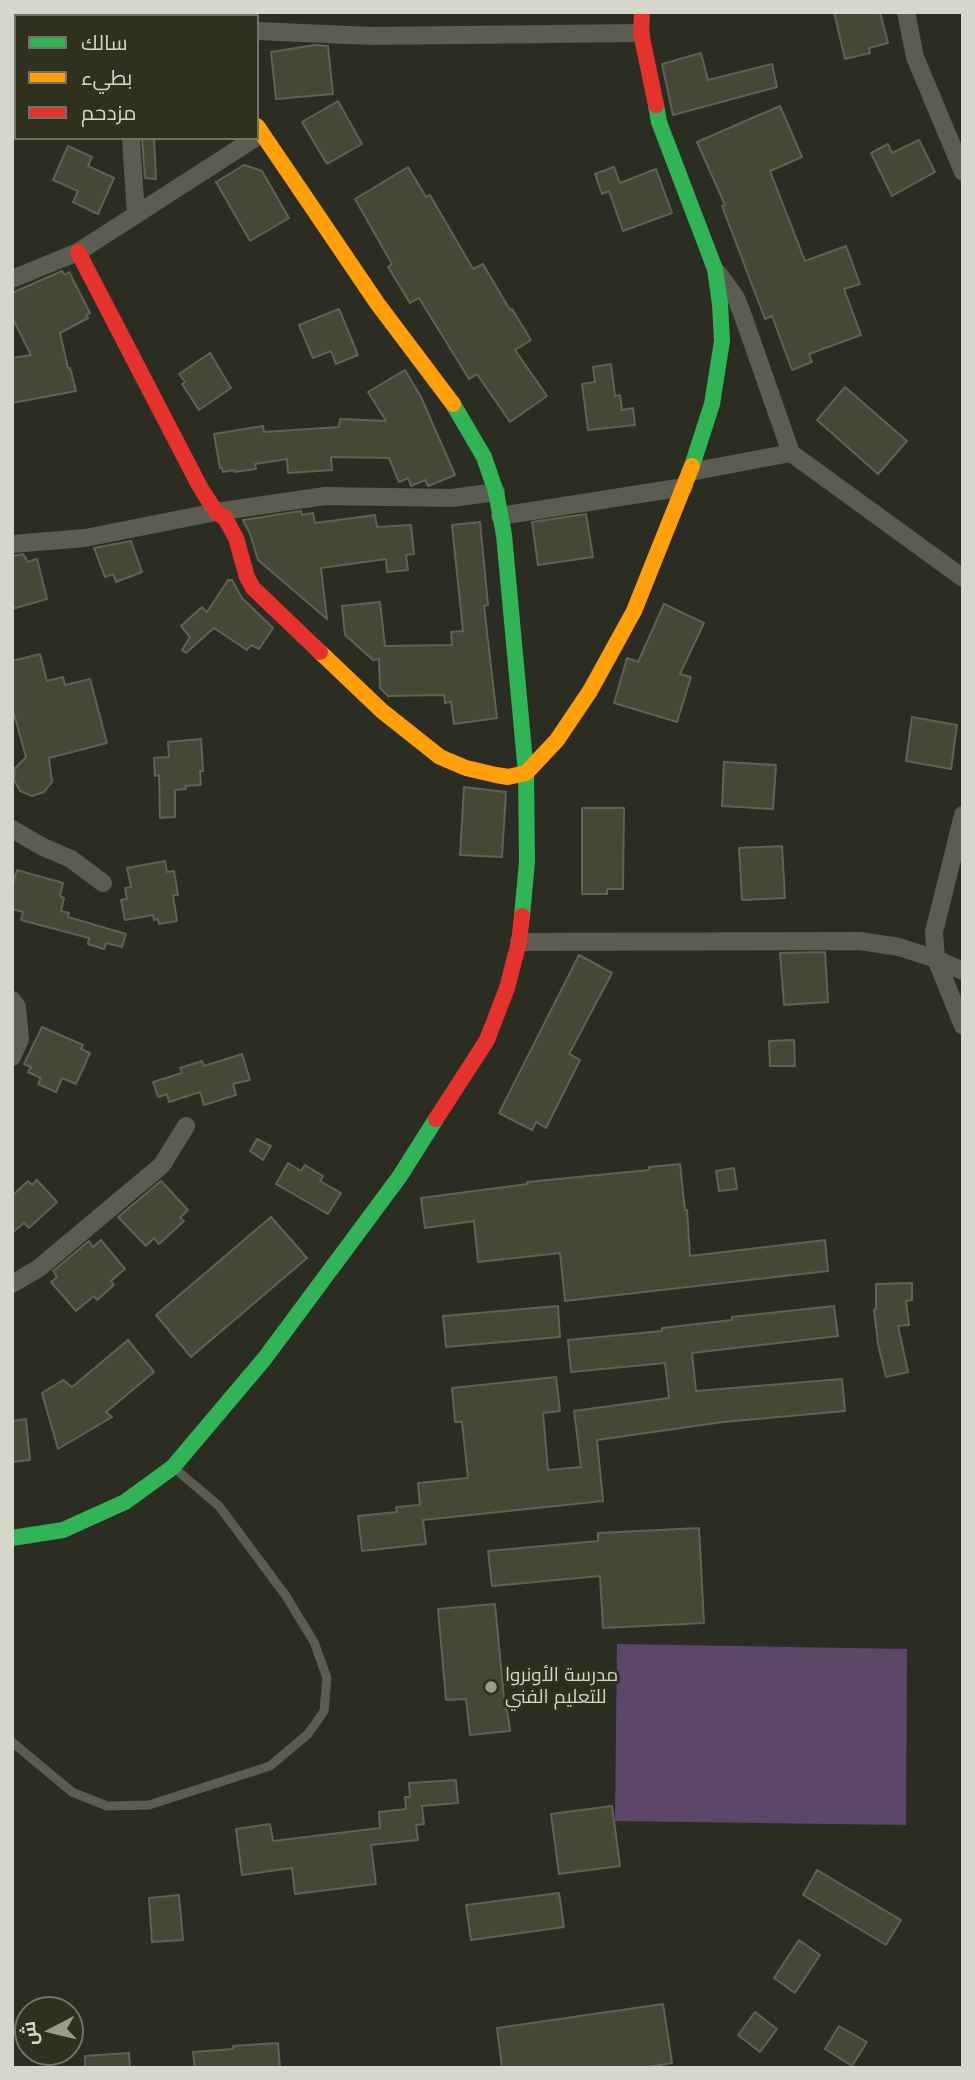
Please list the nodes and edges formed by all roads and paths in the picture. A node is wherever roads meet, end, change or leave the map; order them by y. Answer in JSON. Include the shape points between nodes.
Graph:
{"nodes":[{"id":1,"x":642,"y":12,"type":"edge"},
{"id":2,"x":906,"y":12,"type":"edge"},
{"id":3,"x":259,"y":31,"type":"edge"},
{"id":4,"x":641,"y":33,"type":"junction"},
{"id":5,"x":259,"y":135,"type":"edge"},
{"id":6,"x":131,"y":140,"type":"edge"},
{"id":7,"x":249,"y":140,"type":"edge"},
{"id":8,"x":963,"y":172,"type":"edge"},
{"id":9,"x":136,"y":215,"type":"junction"},
{"id":10,"x":78,"y":252,"type":"junction"},
{"id":11,"x":715,"y":269,"type":"junction"},
{"id":12,"x":12,"y":279,"type":"edge"},
{"id":13,"x":791,"y":453,"type":"junction"},
{"id":14,"x":687,"y":480,"type":"junction"},
{"id":15,"x":496,"y":492,"type":"junction"},
{"id":16,"x":216,"y":512,"type":"junction"},
{"id":17,"x":500,"y":516,"type":"junction"},
{"id":18,"x":12,"y":544,"type":"edge"},
{"id":19,"x":963,"y":578,"type":"edge"},
{"id":20,"x":526,"y":773,"type":"junction"},
{"id":21,"x":963,"y":815,"type":"edge"},
{"id":22,"x":12,"y":829,"type":"edge"},
{"id":23,"x":103,"y":883,"type":"dead end"},
{"id":24,"x":519,"y":942,"type":"junction"},
{"id":25,"x":936,"y":959,"type":"junction"},
{"id":26,"x":963,"y":971,"type":"edge"},
{"id":27,"x":12,"y":1000,"type":"edge"},
{"id":28,"x":963,"y":1026,"type":"edge"},
{"id":29,"x":12,"y":1057,"type":"edge"},
{"id":30,"x":186,"y":1126,"type":"dead end"},
{"id":31,"x":12,"y":1284,"type":"edge"},
{"id":32,"x":173,"y":1467,"type":"junction"},
{"id":33,"x":12,"y":1538,"type":"edge"},
{"id":34,"x":12,"y":1742,"type":"edge"}],
"edges":[{"from":1,"to":4,"type":"main road"},
{"from":2,"to":8,"type":"street","via":[[915,57]]},
{"from":3,"to":4,"type":"street","via":[[371,36]]},
{"from":4,"to":11,"type":"main road","via":[[659,122]]},
{"from":5,"to":15,"type":"main road","via":[[459,412],[484,457]]},
{"from":6,"to":9,"type":"street"},
{"from":7,"to":9,"type":"street"},
{"from":9,"to":10,"type":"street"},
{"from":10,"to":12,"type":"street"},
{"from":10,"to":16,"type":"main road"},
{"from":11,"to":13,"type":"street","via":[[742,313]]},
{"from":11,"to":14,"type":"main road","via":[[722,341],[712,404]]},
{"from":13,"to":14,"type":"street"},
{"from":13,"to":19,"type":"street"},
{"from":14,"to":17,"type":"street"},
{"from":14,"to":20,"type":"main road","via":[[634,611],[590,691],[557,740]]},
{"from":15,"to":16,"type":"street","via":[[452,498],[325,496]]},
{"from":15,"to":17,"type":"main road"},
{"from":16,"to":18,"type":"street","via":[[85,538]]},
{"from":16,"to":20,"type":"main road","via":[[236,538],[253,588],[382,711],[440,757],[496,775]]},
{"from":17,"to":20,"type":"main road"},
{"from":20,"to":24,"type":"main road","via":[[527,862]]},
{"from":21,"to":25,"type":"street","via":[[934,932]]},
{"from":22,"to":23,"type":"street","via":[[71,859]]},
{"from":24,"to":25,"type":"street","via":[[860,941]]},
{"from":24,"to":32,"type":"main road","via":[[487,1040],[400,1175],[265,1358]]},
{"from":25,"to":26,"type":"street"},
{"from":25,"to":28,"type":"street"},
{"from":27,"to":29,"type":"street","via":[[20,1039]]},
{"from":30,"to":31,"type":"street","via":[[162,1165],[39,1268]]},
{"from":32,"to":33,"type":"main road","via":[[125,1502],[63,1530]]},
{"from":32,"to":34,"type":"lane","via":[[219,1506],[286,1596],[314,1642],[327,1678],[324,1712],[308,1734],[270,1766],[149,1805],[107,1806],[72,1792]]}]}
